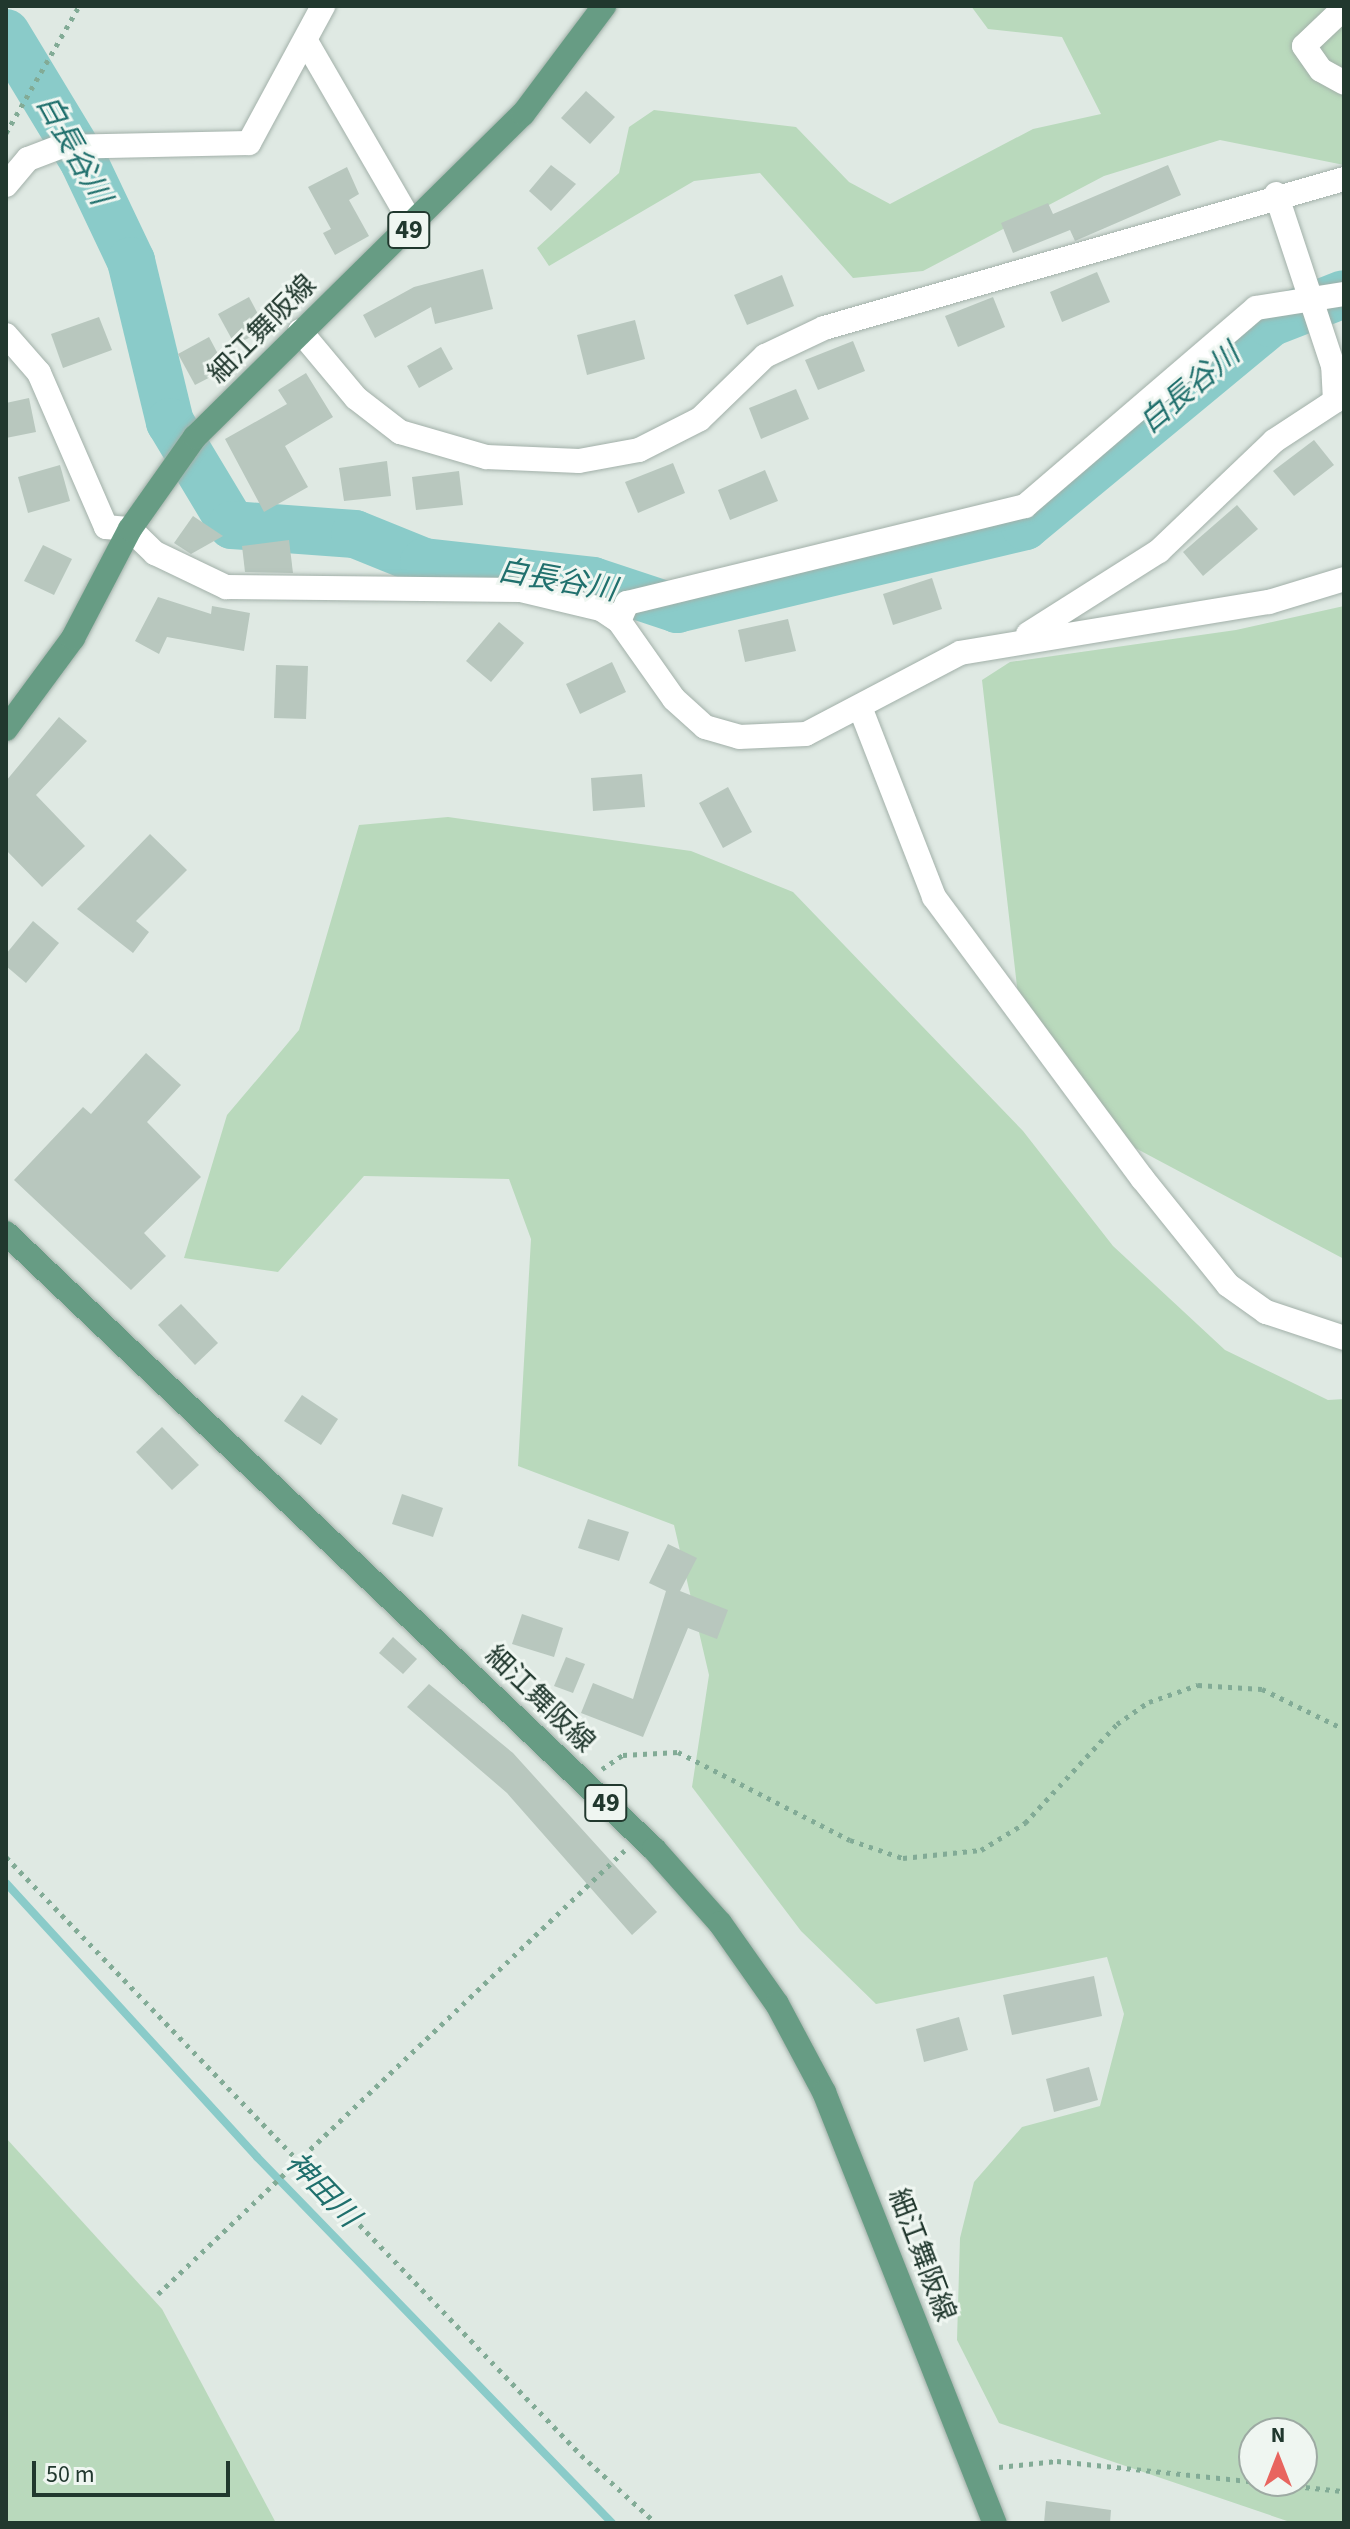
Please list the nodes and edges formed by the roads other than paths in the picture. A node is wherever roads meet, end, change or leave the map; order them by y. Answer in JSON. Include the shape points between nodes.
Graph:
{"nodes":[{"id":1,"x":323,"y":6,"type":"edge"},
{"id":2,"x":604,"y":6,"type":"edge"},
{"id":3,"x":1344,"y":8,"type":"edge"},
{"id":4,"x":307,"y":43,"type":"junction"},
{"id":5,"x":1344,"y":83,"type":"edge"},
{"id":6,"x":1344,"y":179,"type":"edge"},
{"id":7,"x":6,"y":185,"type":"edge"},
{"id":8,"x":1276,"y":194,"type":"junction"},
{"id":9,"x":413,"y":226,"type":"junction"},
{"id":10,"x":1344,"y":294,"type":"edge"},
{"id":11,"x":1309,"y":297,"type":"junction"},
{"id":12,"x":300,"y":331,"type":"junction"},
{"id":13,"x":6,"y":335,"type":"edge"},
{"id":14,"x":130,"y":529,"type":"junction"},
{"id":15,"x":1344,"y":579,"type":"edge"},
{"id":16,"x":619,"y":621,"type":"junction"},
{"id":17,"x":1022,"y":637,"type":"junction"},
{"id":18,"x":860,"y":707,"type":"junction"},
{"id":19,"x":6,"y":729,"type":"edge"},
{"id":20,"x":6,"y":1233,"type":"edge"},
{"id":21,"x":1344,"y":1338,"type":"edge"},
{"id":22,"x":995,"y":2523,"type":"edge"}],
"edges":[{"from":1,"to":4,"type":"street"},
{"from":2,"to":9,"type":"main road","name":"細江舞阪線","number":"49","via":[[523,114]]},
{"from":3,"to":5,"type":"street","via":[[1304,46],[1321,70]]},
{"from":4,"to":7,"type":"street","via":[[249,143],[59,147],[28,159]]},
{"from":4,"to":9,"type":"street"},
{"from":6,"to":8,"type":"street"},
{"from":8,"to":11,"type":"street"},
{"from":8,"to":12,"type":"street","via":[[1138,241],[824,328],[765,356],[700,419],[639,450],[579,461],[486,457],[400,432],[356,398]]},
{"from":9,"to":12,"type":"main road","name":"細江舞阪線","number":"49"},
{"from":10,"to":11,"type":"street"},
{"from":11,"to":16,"type":"street","via":[[1256,308],[1025,506],[627,603]]},
{"from":11,"to":17,"type":"street","via":[[1333,366],[1335,401],[1274,441],[1159,551]]},
{"from":12,"to":14,"type":"main road","name":"細江舞阪線","number":"49","via":[[195,437]]},
{"from":13,"to":14,"type":"street","via":[[39,373],[95,512],[106,527]]},
{"from":14,"to":16,"type":"street","via":[[155,553],[226,587],[521,590],[601,609]]},
{"from":14,"to":19,"type":"main road","name":"細江舞阪線","number":"49","via":[[73,638]]},
{"from":15,"to":17,"type":"street","via":[[1269,602]]},
{"from":16,"to":18,"type":"street","via":[[674,699],[705,727],[773,739],[806,734]]},
{"from":17,"to":18,"type":"street","via":[[960,653]]},
{"from":18,"to":21,"type":"street","via":[[934,897],[1142,1178],[1228,1285],[1266,1312]]},
{"from":20,"to":22,"type":"main road","name":"細江舞阪線","number":"49","via":[[640,1836],[720,1923],[802,2048]]}]}
